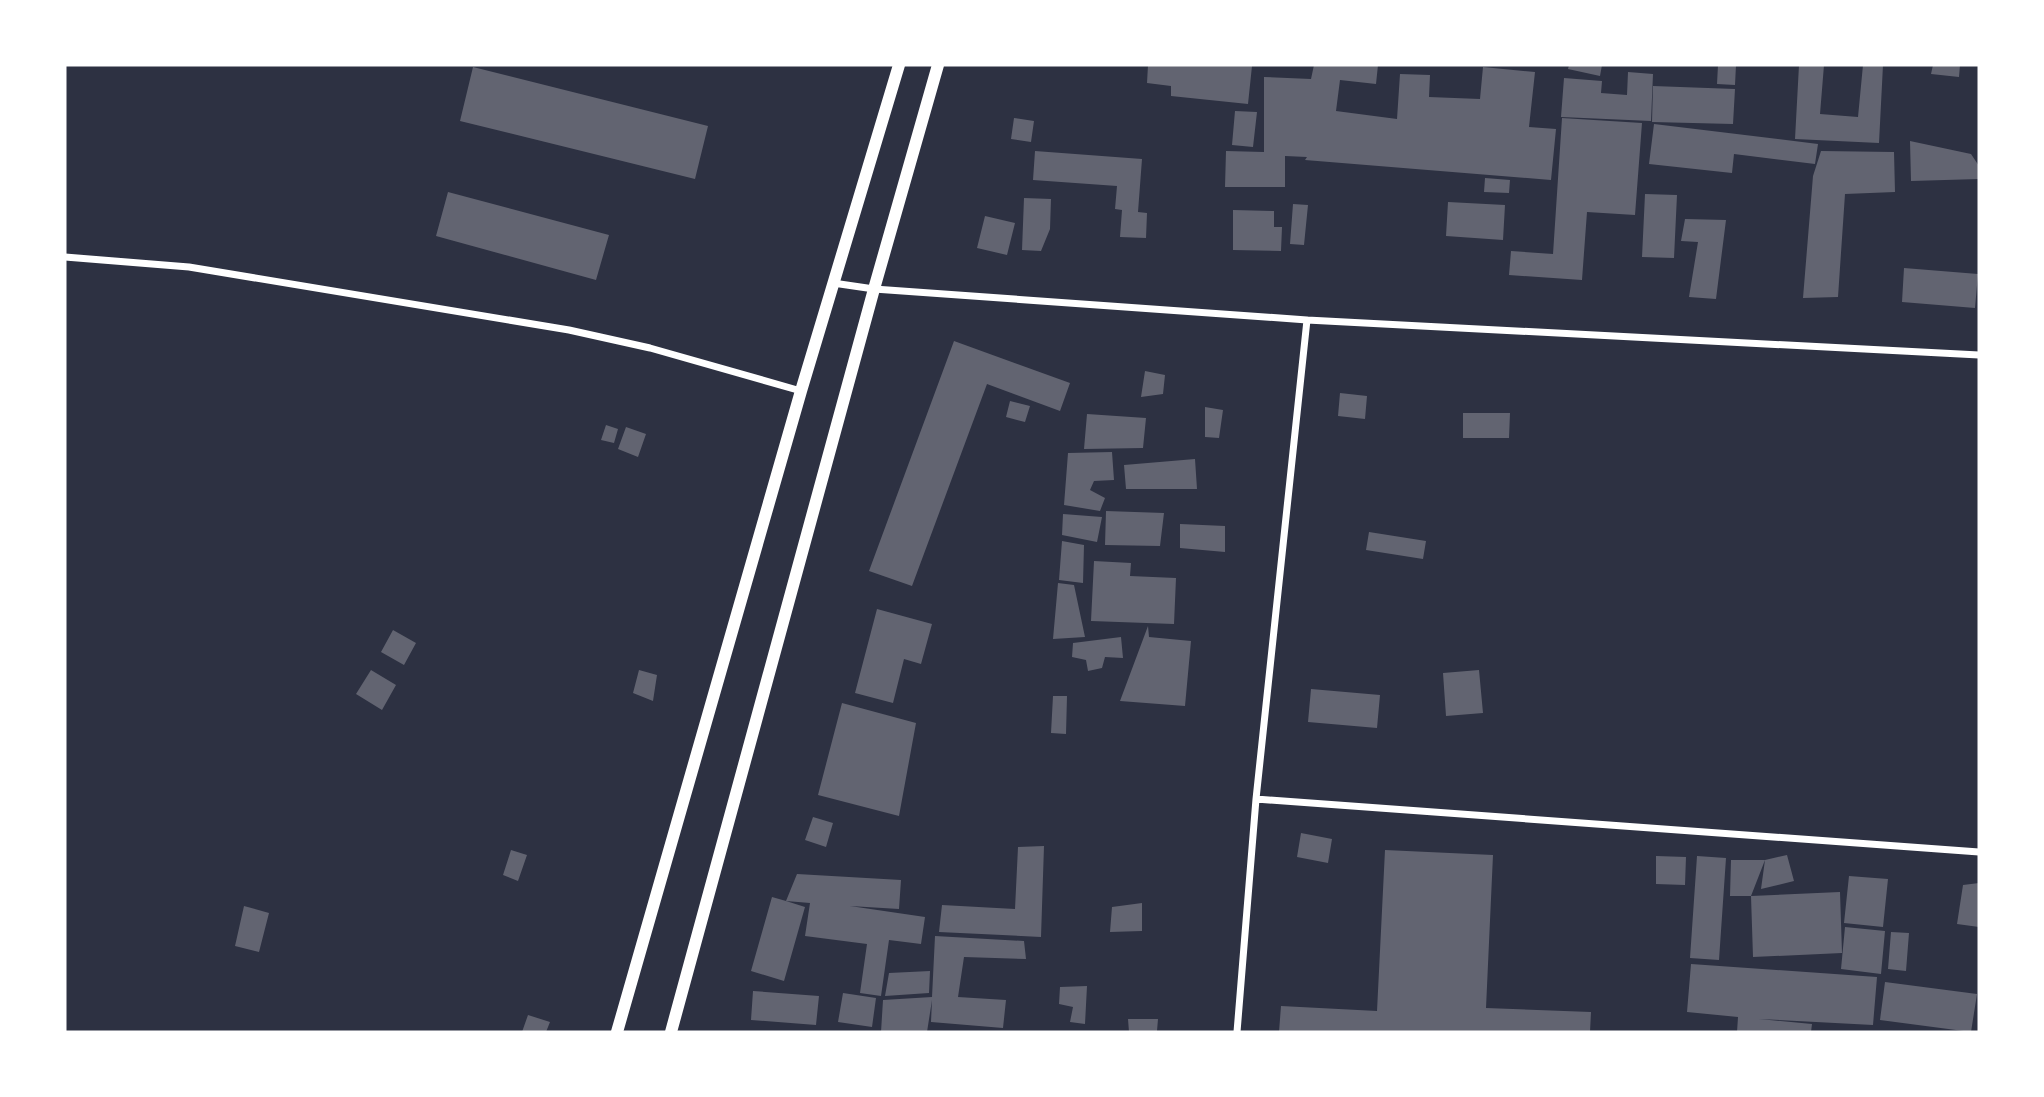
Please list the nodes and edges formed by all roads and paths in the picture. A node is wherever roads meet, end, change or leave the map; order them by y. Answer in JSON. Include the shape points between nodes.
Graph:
{"nodes":[{"id":1,"x":899,"y":65,"type":"edge"},
{"id":2,"x":938,"y":65,"type":"edge"},
{"id":3,"x":65,"y":257,"type":"edge"},
{"id":4,"x":833,"y":283,"type":"junction"},
{"id":5,"x":874,"y":289,"type":"junction"},
{"id":6,"x":1307,"y":320,"type":"junction"},
{"id":7,"x":1979,"y":355,"type":"edge"},
{"id":8,"x":801,"y":391,"type":"junction"},
{"id":9,"x":1256,"y":799,"type":"junction"},
{"id":10,"x":1979,"y":852,"type":"edge"},
{"id":11,"x":617,"y":1032,"type":"edge"},
{"id":12,"x":671,"y":1032,"type":"edge"},
{"id":13,"x":1237,"y":1032,"type":"edge"}],
"edges":[{"from":1,"to":4,"type":"street"},
{"from":2,"to":5,"type":"street"},
{"from":3,"to":8,"type":"street","via":[[189,267],[569,330]]},
{"from":4,"to":5,"type":"street"},
{"from":4,"to":8,"type":"street"},
{"from":5,"to":6,"type":"street"},
{"from":5,"to":12,"type":"street"},
{"from":6,"to":7,"type":"street"},
{"from":6,"to":9,"type":"street"},
{"from":8,"to":11,"type":"street"},
{"from":9,"to":10,"type":"street"},
{"from":9,"to":13,"type":"street"}]}
